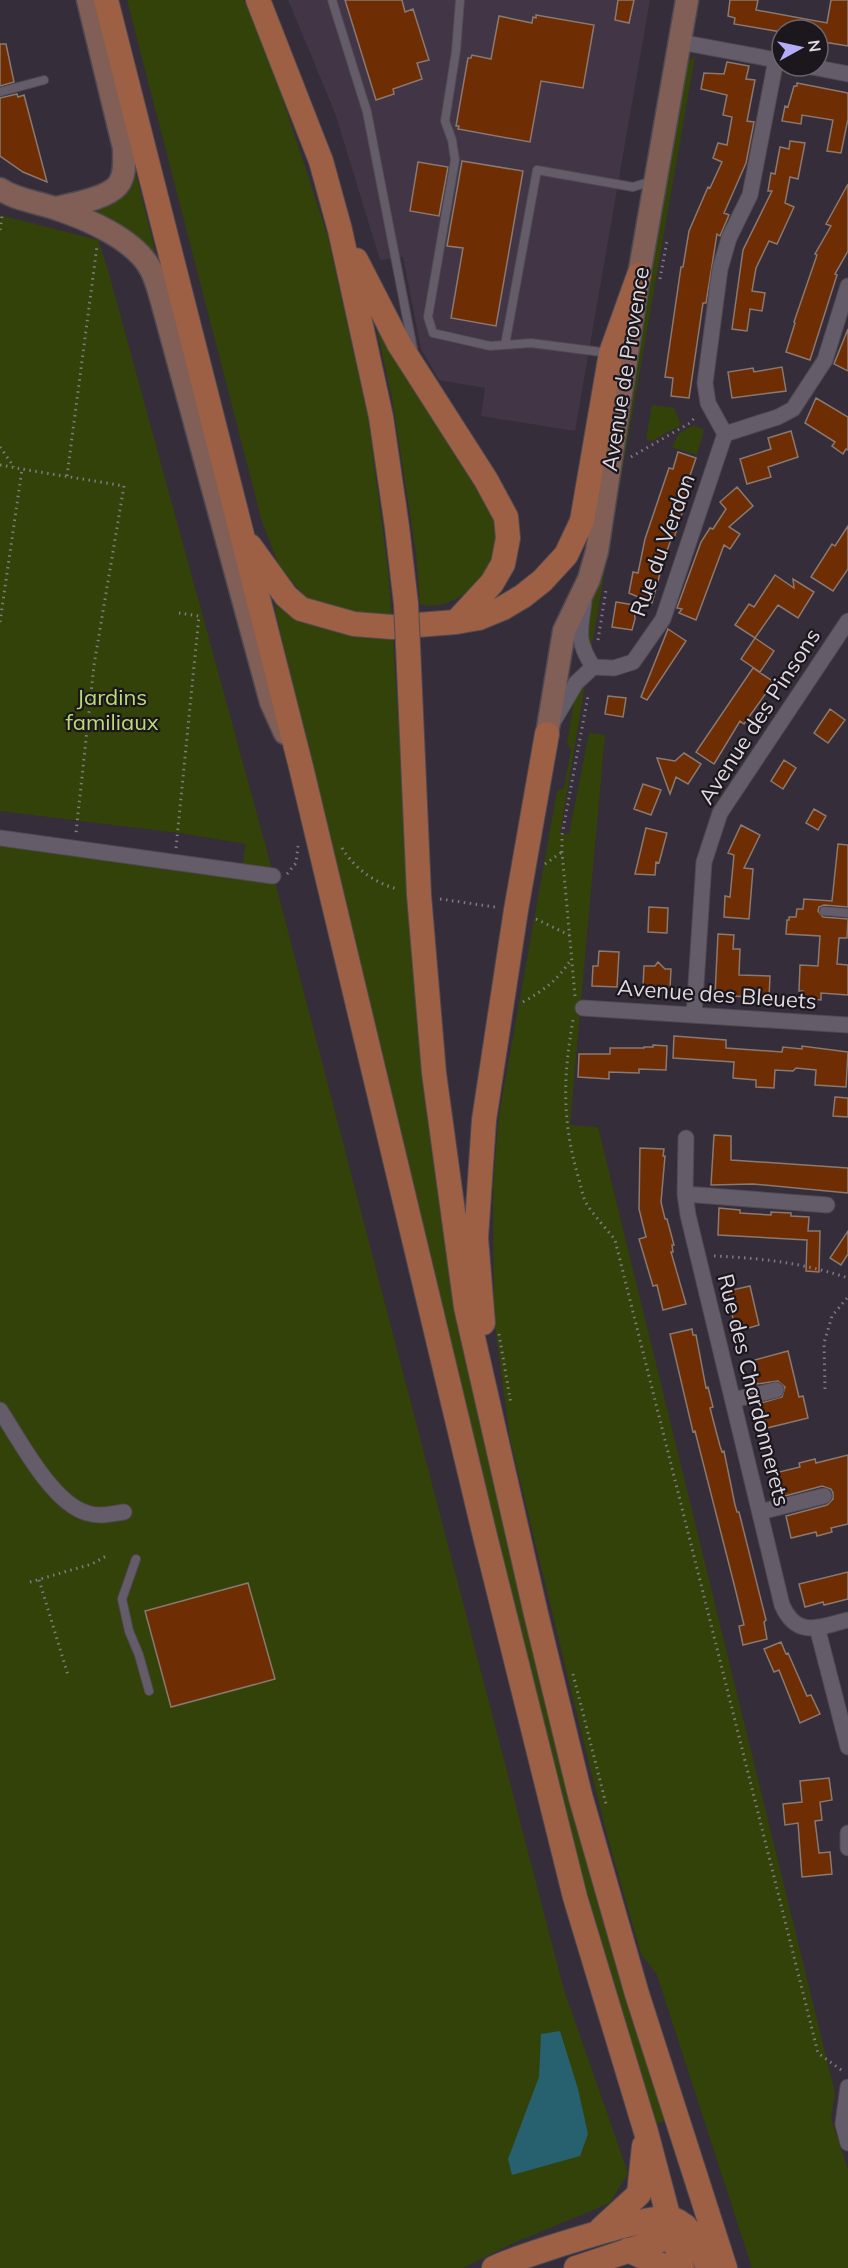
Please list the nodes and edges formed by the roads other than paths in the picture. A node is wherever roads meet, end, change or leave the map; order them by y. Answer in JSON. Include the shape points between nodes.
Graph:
{"nodes":[{"id":1,"x":88,"y":0,"type":"edge"},
{"id":2,"x":106,"y":0,"type":"edge"},
{"id":3,"x":258,"y":0,"type":"edge"},
{"id":4,"x":332,"y":0,"type":"edge"},
{"id":5,"x":460,"y":0,"type":"edge"},
{"id":6,"x":687,"y":0,"type":"edge"},
{"id":7,"x":680,"y":42,"type":"junction"},
{"id":8,"x":770,"y":59,"type":"edge"},
{"id":9,"x":830,"y":70,"type":"edge"},
{"id":10,"x":848,"y":74,"type":"edge"},
{"id":11,"x":775,"y":78,"type":"edge"},
{"id":12,"x":44,"y":80,"type":"dead end"},
{"id":13,"x":0,"y":92,"type":"edge"},
{"id":14,"x":656,"y":180,"type":"junction"},
{"id":15,"x":0,"y":189,"type":"edge"},
{"id":16,"x":56,"y":208,"type":"junction"},
{"id":17,"x":340,"y":230,"type":"junction"},
{"id":18,"x":639,"y":275,"type":"junction"},
{"id":19,"x":848,"y":286,"type":"edge"},
{"id":20,"x":505,"y":345,"type":"junction"},
{"id":21,"x":611,"y":353,"type":"junction"},
{"id":22,"x":418,"y":374,"type":"junction"},
{"id":23,"x":621,"y":387,"type":"junction"},
{"id":24,"x":725,"y":434,"type":"junction"},
{"id":25,"x":241,"y":534,"type":"junction"},
{"id":26,"x":589,"y":579,"type":"junction"},
{"id":27,"x":848,"y":621,"type":"edge"},
{"id":28,"x":456,"y":622,"type":"junction"},
{"id":29,"x":593,"y":667,"type":"junction"},
{"id":30,"x":547,"y":734,"type":"junction"},
{"id":31,"x":301,"y":767,"type":"junction"},
{"id":32,"x":0,"y":838,"type":"edge"},
{"id":33,"x":273,"y":876,"type":"dead end"},
{"id":34,"x":824,"y":911,"type":"dead end"},
{"id":35,"x":848,"y":913,"type":"edge"},
{"id":36,"x":578,"y":1011,"type":"road end"},
{"id":37,"x":694,"y":1015,"type":"junction"},
{"id":38,"x":848,"y":1026,"type":"edge"},
{"id":39,"x":686,"y":1138,"type":"dead end"},
{"id":40,"x":685,"y":1194,"type":"junction"},
{"id":41,"x":827,"y":1205,"type":"dead end"},
{"id":42,"x":776,"y":1390,"type":"dead end"},
{"id":43,"x":733,"y":1400,"type":"junction"},
{"id":44,"x":0,"y":1410,"type":"edge"},
{"id":45,"x":500,"y":1411,"type":"junction"},
{"id":46,"x":824,"y":1496,"type":"dead end"},
{"id":47,"x":124,"y":1512,"type":"dead end"},
{"id":48,"x":760,"y":1512,"type":"junction"},
{"id":49,"x":136,"y":1559,"type":"dead end"},
{"id":50,"x":848,"y":1620,"type":"edge"},
{"id":51,"x":818,"y":1627,"type":"junction"},
{"id":52,"x":149,"y":1691,"type":"dead end"},
{"id":53,"x":848,"y":1747,"type":"edge"},
{"id":54,"x":848,"y":1833,"type":"edge"},
{"id":55,"x":848,"y":1848,"type":"edge"},
{"id":56,"x":848,"y":2086,"type":"edge"},
{"id":57,"x":646,"y":2132,"type":"junction"},
{"id":58,"x":848,"y":2143,"type":"edge"},
{"id":59,"x":706,"y":2208,"type":"junction"},
{"id":60,"x":676,"y":2226,"type":"junction"},
{"id":61,"x":595,"y":2234,"type":"junction"},
{"id":62,"x":628,"y":2250,"type":"junction"},
{"id":63,"x":494,"y":2268,"type":"edge"},
{"id":64,"x":576,"y":2268,"type":"edge"},
{"id":65,"x":667,"y":2268,"type":"edge"},
{"id":66,"x":682,"y":2268,"type":"edge"},
{"id":67,"x":708,"y":2268,"type":"edge"},
{"id":68,"x":725,"y":2268,"type":"edge"}],
"edges":[{"from":1,"to":16,"type":"street","via":[[124,148],[124,170],[118,185],[106,194]]},
{"from":2,"to":25,"type":"main road"},
{"from":3,"to":17,"type":"main road","via":[[321,161]]},
{"from":4,"to":22,"type":"lane","via":[[367,112]]},
{"from":5,"to":20,"type":"lane","via":[[445,121],[456,160],[428,317],[433,333],[490,346]]},
{"from":6,"to":7,"type":"street","name":"Avenue de Provence"},
{"from":7,"to":8,"type":"street"},
{"from":7,"to":14,"type":"street","name":"Avenue de Provence"},
{"from":9,"to":10,"type":"street"},
{"from":11,"to":24,"type":"street","via":[[750,195],[729,238],[720,269],[705,383],[708,403]]},
{"from":12,"to":13,"type":"lane"},
{"from":14,"to":18,"type":"street","name":"Avenue de Provence"},
{"from":14,"to":20,"type":"lane","via":[[633,187],[537,170]]},
{"from":15,"to":16,"type":"street"},
{"from":16,"to":31,"type":"street","via":[[128,244],[150,267],[162,298],[271,702]]},
{"from":17,"to":22,"type":"main road"},
{"from":17,"to":45,"type":"main road","bridge":true,"via":[[381,417],[406,604],[419,896],[434,1073],[466,1307]]},
{"from":18,"to":21,"type":"main road"},
{"from":18,"to":23,"type":"street","name":"Avenue de Provence"},
{"from":19,"to":24,"type":"street","via":[[825,360],[793,409]]},
{"from":20,"to":21,"type":"lane","via":[[531,343]]},
{"from":21,"to":23,"type":"lane"},
{"from":21,"to":28,"type":"main road","via":[[582,521],[566,555],[523,596],[479,618]]},
{"from":22,"to":28,"type":"main road","via":[[506,518],[507,550],[503,564],[492,584]]},
{"from":23,"to":26,"type":"street","name":"Avenue de Provence"},
{"from":24,"to":29,"type":"street","name":"Rue du Verdon","via":[[663,619],[633,662],[614,668]]},
{"from":25,"to":28,"type":"main road","via":[[286,596],[301,609],[376,626]]},
{"from":25,"to":31,"type":"main road"},
{"from":26,"to":29,"type":"street","via":[[580,636],[582,650]]},
{"from":26,"to":30,"type":"street","name":"Avenue de Provence","via":[[564,631]]},
{"from":27,"to":37,"type":"street","name":"Avenue des Pinsons","via":[[720,813],[704,862]]},
{"from":29,"to":30,"type":"street","via":[[576,683]]},
{"from":30,"to":45,"type":"main road","via":[[484,1120],[476,1238]]},
{"from":31,"to":57,"type":"main road","via":[[572,1885]]},
{"from":32,"to":33,"type":"street"},
{"from":34,"to":35,"type":"lane"},
{"from":36,"to":37,"type":"street","name":"Avenue des Bleuets"},
{"from":37,"to":38,"type":"street","name":"Avenue des Bleuets"},
{"from":39,"to":40,"type":"street","name":"Rue des Chardonnerets"},
{"from":40,"to":41,"type":"street"},
{"from":40,"to":43,"type":"street","name":"Rue des Chardonnerets"},
{"from":42,"to":43,"type":"street"},
{"from":43,"to":48,"type":"street","name":"Rue des Chardonnerets"},
{"from":44,"to":47,"type":"street","via":[[45,1479],[74,1508],[95,1515]]},
{"from":45,"to":59,"type":"main road","via":[[580,1795],[637,1994]]},
{"from":46,"to":48,"type":"street"},
{"from":48,"to":51,"type":"street","name":"Rue des Chardonnerets","via":[[787,1616],[806,1629]]},
{"from":49,"to":52,"type":"lane","via":[[123,1599]]},
{"from":50,"to":51,"type":"street","name":"Rue des Chardonnerets"},
{"from":51,"to":53,"type":"street"},
{"from":54,"to":55,"type":"street"},
{"from":56,"to":58,"type":"street","via":[[843,2124]]},
{"from":57,"to":60,"type":"main road"},
{"from":57,"to":61,"type":"main road","via":[[639,2194]]},
{"from":59,"to":60,"type":"main road"},
{"from":59,"to":68,"type":"main road"},
{"from":60,"to":61,"type":"main road","via":[[644,2221]]},
{"from":60,"to":62,"type":"main road"},
{"from":60,"to":66,"type":"main road"},
{"from":60,"to":67,"type":"main road","via":[[700,2246]]},
{"from":61,"to":63,"type":"main road"},
{"from":62,"to":64,"type":"main road"},
{"from":62,"to":65,"type":"main road"}]}
